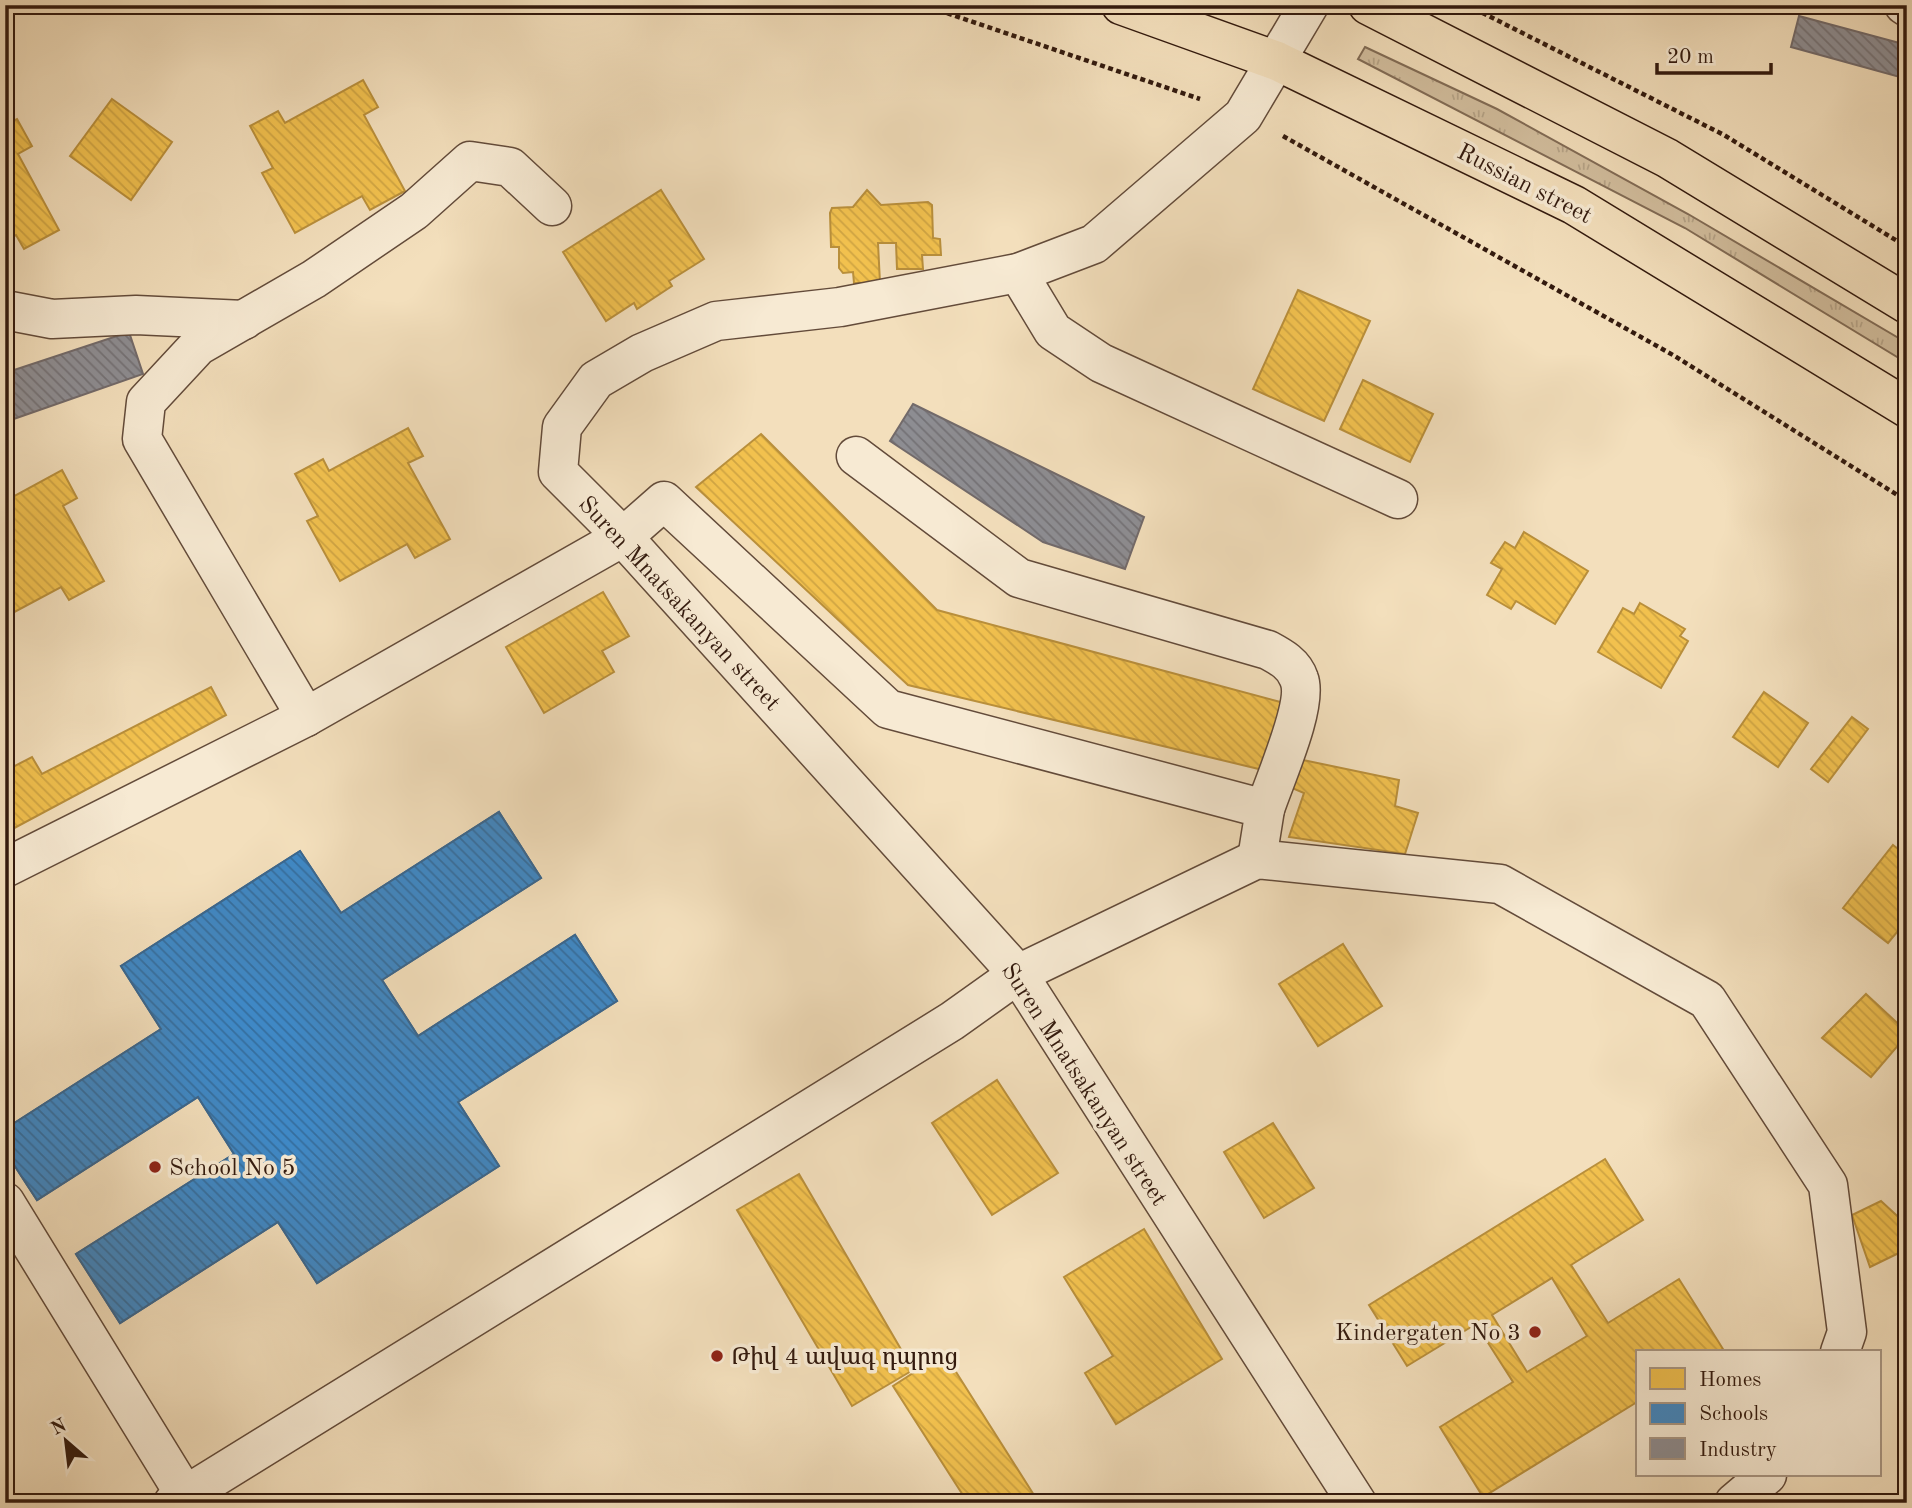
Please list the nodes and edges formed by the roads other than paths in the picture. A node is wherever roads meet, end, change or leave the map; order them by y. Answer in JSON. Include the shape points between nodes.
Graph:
{"nodes":[{"id":1,"x":1121,"y":5,"type":"edge"},
{"id":2,"x":1309,"y":5,"type":"edge"},
{"id":3,"x":1368,"y":5,"type":"edge"},
{"id":4,"x":1277,"y":61,"type":"junction"},
{"id":5,"x":552,"y":206,"type":"dead end"},
{"id":6,"x":1018,"y":273,"type":"junction"},
{"id":7,"x":1907,"y":304,"type":"edge"},
{"id":8,"x":5,"y":310,"type":"edge"},
{"id":9,"x":244,"y":320,"type":"junction"},
{"id":10,"x":1907,"y":408,"type":"edge"},
{"id":11,"x":856,"y":456,"type":"dead end"},
{"id":12,"x":1398,"y":499,"type":"dead end"},
{"id":13,"x":623,"y":537,"type":"junction"},
{"id":14,"x":306,"y":717,"type":"junction"},
{"id":15,"x":1265,"y":809,"type":"junction"},
{"id":16,"x":1257,"y":859,"type":"junction"},
{"id":17,"x":5,"y":868,"type":"edge"},
{"id":18,"x":1018,"y":974,"type":"junction"},
{"id":19,"x":5,"y":1202,"type":"edge"},
{"id":20,"x":1841,"y":1350,"type":"edge"},
{"id":21,"x":1766,"y":1476,"type":"edge"},
{"id":22,"x":179,"y":1499,"type":"edge"},
{"id":23,"x":1357,"y":1503,"type":"edge"},
{"id":24,"x":1734,"y":1503,"type":"edge"}],
"edges":[{"from":1,"to":4,"type":"main road","name":"Russian street"},
{"from":2,"to":4,"type":"street","name":"Suren Mnatsakanyan street"},
{"from":3,"to":7,"type":"main road","via":[[1667,158]]},
{"from":4,"to":6,"type":"street","name":"Suren Mnatsakanyan street","via":[[1244,116],[1094,244]]},
{"from":4,"to":10,"type":"main road","name":"Russian street","via":[[1574,205]]},
{"from":5,"to":9,"type":"street","via":[[510,167],[470,161],[414,211]]},
{"from":6,"to":12,"type":"street","via":[[1053,331],[1101,363]]},
{"from":6,"to":13,"type":"street","name":"Suren Mnatsakanyan street","via":[[840,307],[716,321],[642,353],[596,380],[562,427],[558,472]]},
{"from":8,"to":9,"type":"street","via":[[52,319],[136,315]]},
{"from":9,"to":14,"type":"street","via":[[198,346],[146,402],[142,439]]},
{"from":11,"to":15,"type":"street","via":[[1019,578],[1268,650],[1287,660],[1300,680],[1300,707]]},
{"from":13,"to":14,"type":"street"},
{"from":13,"to":15,"type":"street","via":[[664,501],[888,709]]},
{"from":13,"to":18,"type":"street","name":"Suren Mnatsakanyan street"},
{"from":14,"to":17,"type":"street"},
{"from":15,"to":16,"type":"street"},
{"from":16,"to":18,"type":"street"},
{"from":16,"to":20,"type":"street","via":[[1500,884],[1707,1000],[1828,1185],[1847,1332]]},
{"from":18,"to":22,"type":"street","via":[[928,1036]]},
{"from":18,"to":23,"type":"street","name":"Suren Mnatsakanyan street"},
{"from":19,"to":22,"type":"street"},
{"from":21,"to":24,"type":"street"}]}
